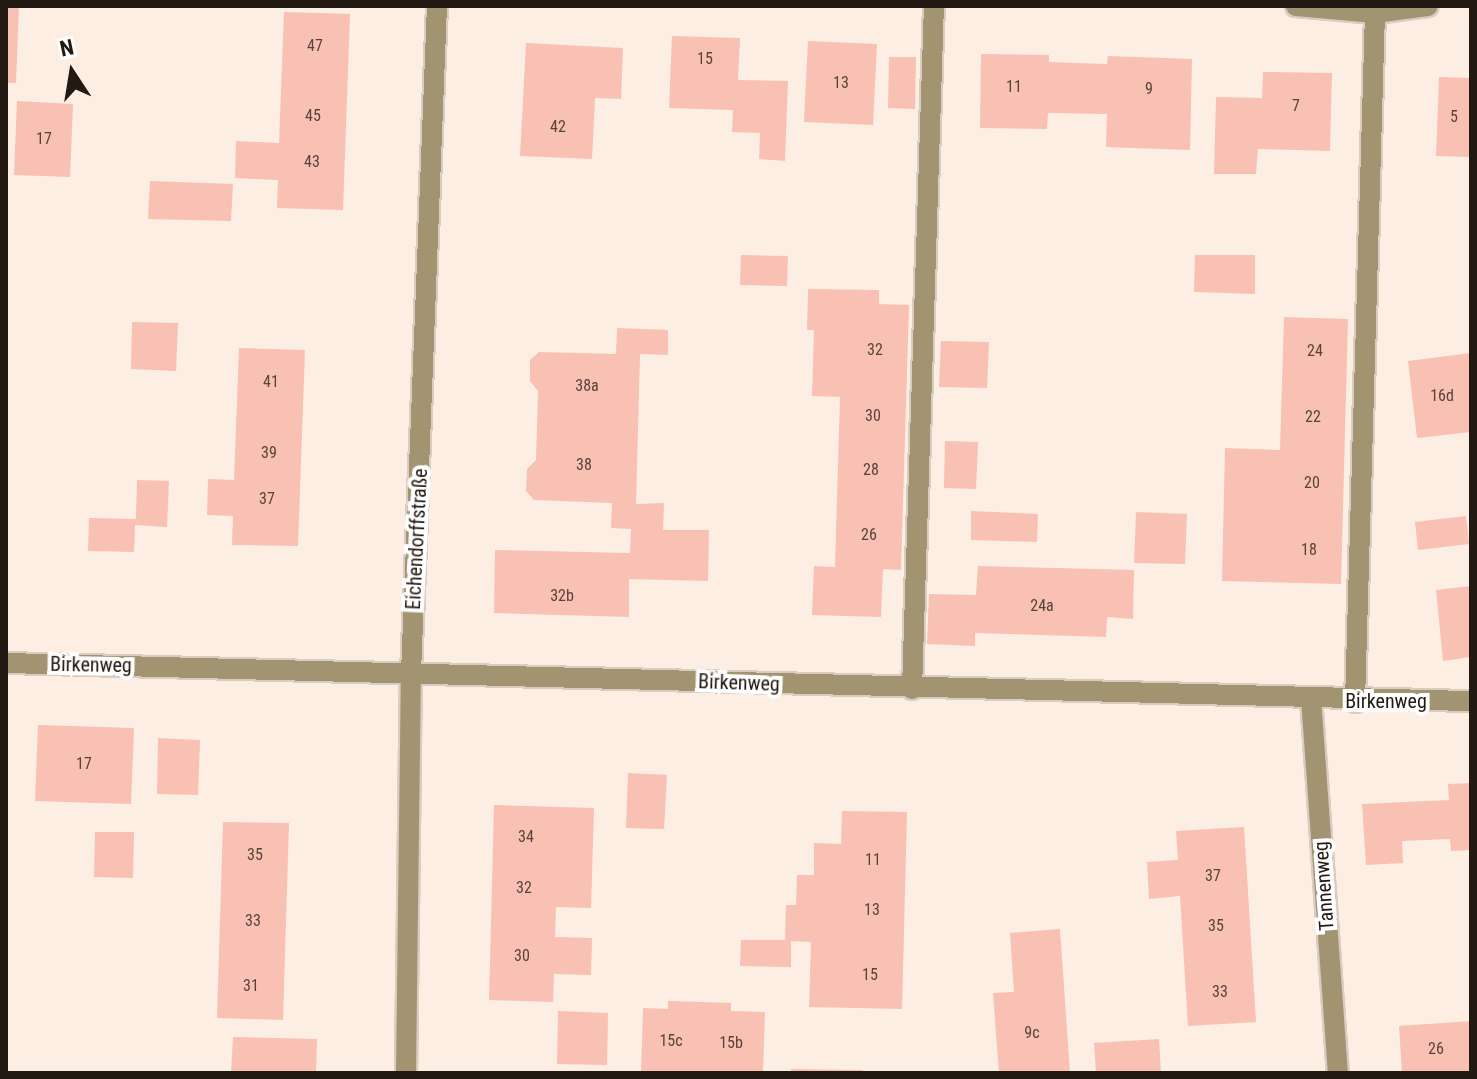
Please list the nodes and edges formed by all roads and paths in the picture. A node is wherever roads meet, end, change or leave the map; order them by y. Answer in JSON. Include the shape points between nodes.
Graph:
{"nodes":[{"id":1,"x":437,"y":6,"type":"edge"},
{"id":2,"x":934,"y":6,"type":"edge"},
{"id":3,"x":1296,"y":6,"type":"edge"},
{"id":4,"x":1428,"y":6,"type":"edge"},
{"id":5,"x":1375,"y":13,"type":"junction"},
{"id":6,"x":6,"y":663,"type":"edge"},
{"id":7,"x":411,"y":673,"type":"junction"},
{"id":8,"x":912,"y":689,"type":"junction"},
{"id":9,"x":1311,"y":698,"type":"junction"},
{"id":10,"x":1471,"y":701,"type":"edge"},
{"id":11,"x":1355,"y":702,"type":"junction"},
{"id":12,"x":406,"y":1073,"type":"edge"},
{"id":13,"x":1338,"y":1073,"type":"edge"}],
"edges":[{"from":1,"to":7,"type":"street","name":"Eichendorffstraße"},
{"from":2,"to":8,"type":"street"},
{"from":3,"to":5,"type":"street"},
{"from":4,"to":5,"type":"street"},
{"from":5,"to":11,"type":"street"},
{"from":6,"to":7,"type":"street","name":"Birkenweg"},
{"from":7,"to":8,"type":"street","name":"Birkenweg"},
{"from":7,"to":12,"type":"street","name":"Eichendorffstraße"},
{"from":8,"to":9,"type":"street","name":"Birkenweg"},
{"from":9,"to":11,"type":"street","name":"Birkenweg"},
{"from":9,"to":13,"type":"street","name":"Tannenweg"},
{"from":10,"to":11,"type":"street","name":"Birkenweg"}]}
